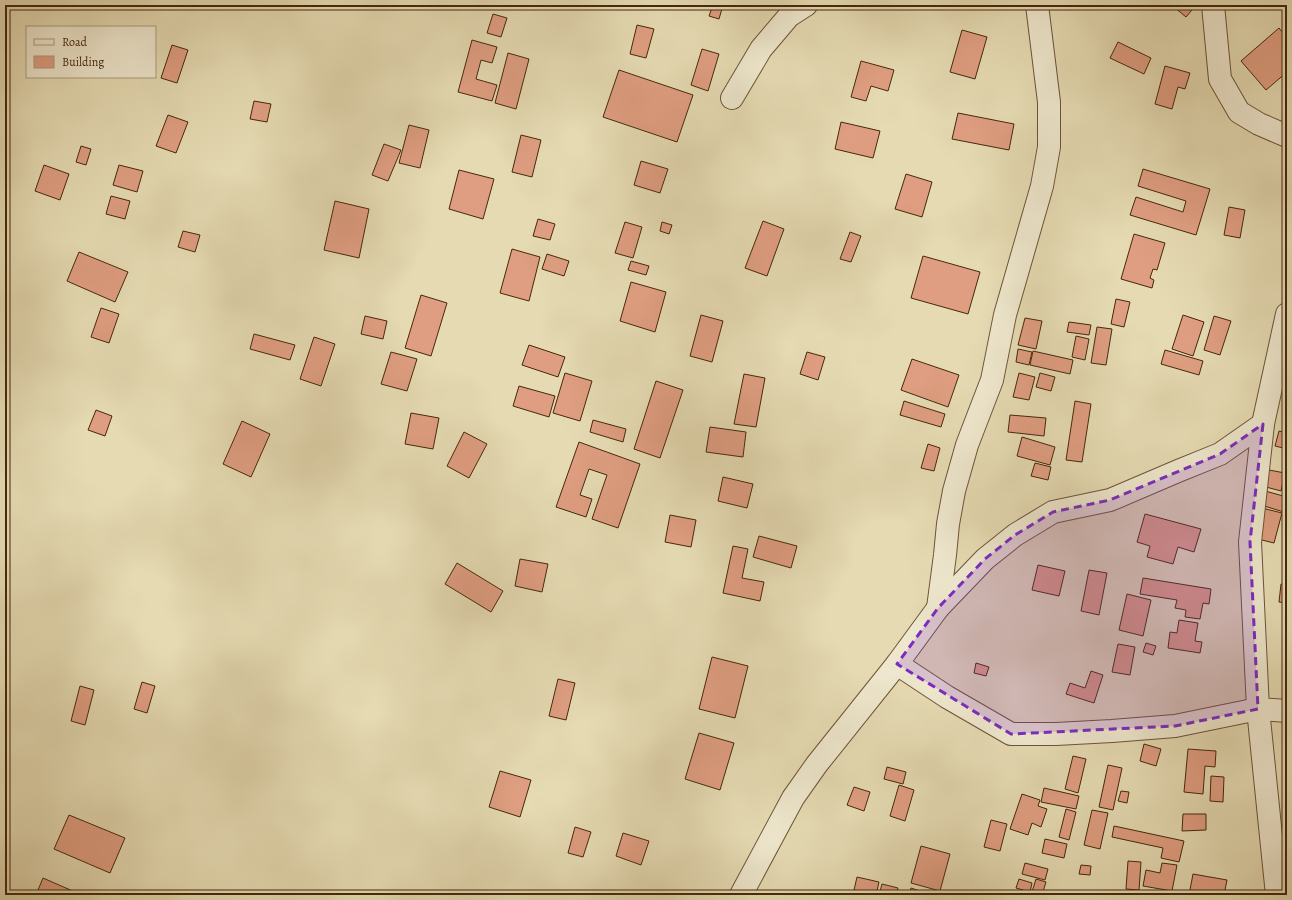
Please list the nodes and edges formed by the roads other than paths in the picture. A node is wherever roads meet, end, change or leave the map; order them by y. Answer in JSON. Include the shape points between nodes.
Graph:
{"nodes":[{"id":1,"x":806,"y":5,"type":"edge"},
{"id":2,"x":1037,"y":5,"type":"edge"},
{"id":3,"x":1214,"y":5,"type":"edge"},
{"id":4,"x":732,"y":98,"type":"dead end"},
{"id":5,"x":1287,"y":136,"type":"edge"},
{"id":6,"x":1287,"y":314,"type":"edge"},
{"id":7,"x":1263,"y":424,"type":"junction"},
{"id":8,"x":938,"y":608,"type":"junction"},
{"id":9,"x":897,"y":664,"type":"junction"},
{"id":10,"x":1258,"y":709,"type":"junction"},
{"id":11,"x":1287,"y":711,"type":"edge"},
{"id":12,"x":741,"y":895,"type":"edge"},
{"id":13,"x":1277,"y":895,"type":"edge"}],
"edges":[{"from":1,"to":4,"type":"street","via":[[789,16],[761,49]]},
{"from":2,"to":8,"type":"street","via":[[1049,102],[1049,147],[1042,186],[1005,315],[992,380],[966,445],[954,491]]},
{"from":3,"to":5,"type":"street","via":[[1220,79],[1239,112]]},
{"from":6,"to":7,"type":"street"},
{"from":7,"to":8,"type":"street","via":[[1220,454],[1110,500],[1053,512],[1015,535],[985,559]]},
{"from":7,"to":10,"type":"street","via":[[1250,542]]},
{"from":8,"to":9,"type":"street"},
{"from":9,"to":10,"type":"street","via":[[1011,734],[1056,734],[1176,726]]},
{"from":9,"to":12,"type":"street","via":[[816,764],[793,798]]},
{"from":10,"to":11,"type":"street"},
{"from":10,"to":13,"type":"street"}]}
